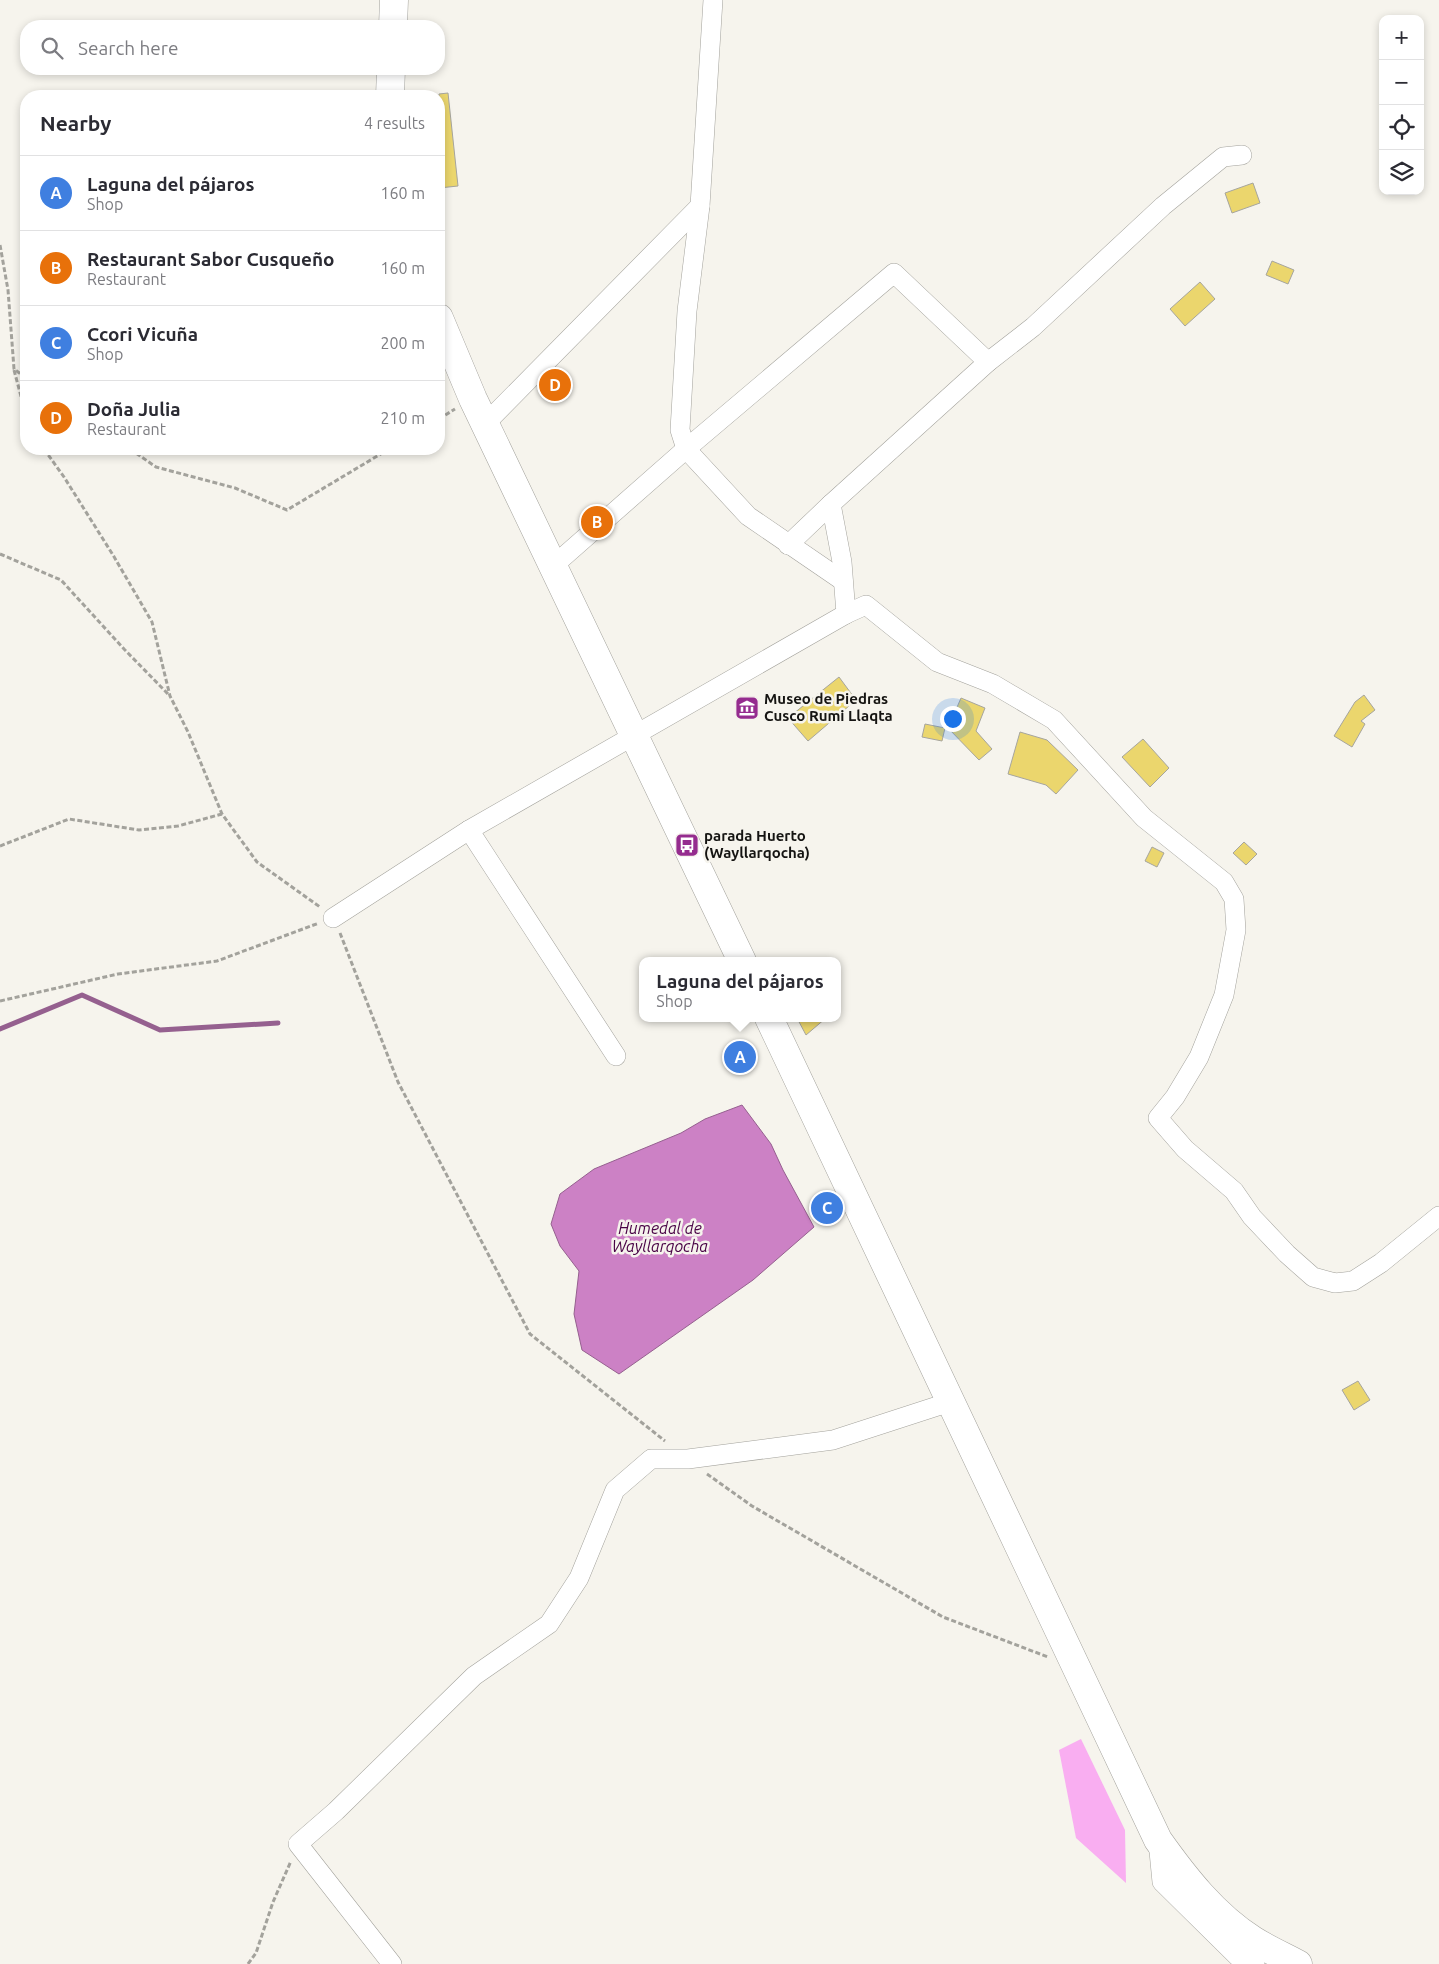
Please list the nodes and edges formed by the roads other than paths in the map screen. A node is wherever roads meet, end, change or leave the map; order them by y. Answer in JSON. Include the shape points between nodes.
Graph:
{"nodes":[{"id":1,"x":394,"y":0,"type":"edge"},
{"id":2,"x":713,"y":0,"type":"edge"},
{"id":3,"x":393,"y":20,"type":"edge"},
{"id":4,"x":391,"y":75,"type":"edge"},
{"id":5,"x":390,"y":90,"type":"edge"},
{"id":6,"x":1242,"y":155,"type":"dead end"},
{"id":7,"x":700,"y":206,"type":"junction"},
{"id":8,"x":445,"y":332,"type":"edge"},
{"id":9,"x":988,"y":362,"type":"junction"},
{"id":10,"x":485,"y":424,"type":"junction"},
{"id":11,"x":686,"y":449,"type":"junction"},
{"id":12,"x":831,"y":504,"type":"junction"},
{"id":13,"x":788,"y":545,"type":"junction"},
{"id":14,"x":553,"y":566,"type":"junction"},
{"id":15,"x":843,"y":581,"type":"junction"},
{"id":16,"x":846,"y":614,"type":"junction"},
{"id":17,"x":635,"y":736,"type":"junction"},
{"id":18,"x":469,"y":830,"type":"junction"},
{"id":19,"x":333,"y":918,"type":"road end"},
{"id":20,"x":740,"y":957,"type":"edge"},
{"id":21,"x":771,"y":1022,"type":"edge"},
{"id":22,"x":616,"y":1056,"type":"dead end"},
{"id":23,"x":1439,"y":1216,"type":"edge"},
{"id":24,"x":950,"y":1402,"type":"junction"},
{"id":25,"x":1158,"y":1840,"type":"junction"},
{"id":26,"x":392,"y":1964,"type":"edge"},
{"id":27,"x":1254,"y":1964,"type":"edge"},
{"id":28,"x":1298,"y":1964,"type":"edge"}],
"edges":[{"from":1,"to":3,"type":"highway"},
{"from":2,"to":7,"type":"street"},
{"from":4,"to":5,"type":"highway"},
{"from":6,"to":9,"type":"street","via":[[1223,157],[1133,233],[1033,327]]},
{"from":7,"to":10,"type":"street"},
{"from":7,"to":11,"type":"street","via":[[687,312],[680,430]]},
{"from":8,"to":10,"type":"highway"},
{"from":9,"to":11,"type":"street","via":[[894,273]]},
{"from":9,"to":12,"type":"street"},
{"from":10,"to":14,"type":"highway"},
{"from":11,"to":13,"type":"street","via":[[748,516]]},
{"from":11,"to":14,"type":"street"},
{"from":12,"to":13,"type":"street"},
{"from":12,"to":15,"type":"street"},
{"from":13,"to":15,"type":"street"},
{"from":14,"to":17,"type":"highway"},
{"from":15,"to":16,"type":"street"},
{"from":16,"to":17,"type":"street"},
{"from":16,"to":23,"type":"street","via":[[866,605],[937,662],[994,684],[1054,720],[1144,818],[1224,882],[1234,899],[1236,930],[1224,995],[1199,1057],[1158,1118],[1185,1150],[1234,1191],[1252,1217],[1287,1254],[1313,1277],[1335,1283],[1353,1281],[1381,1263]]},
{"from":17,"to":18,"type":"street"},
{"from":17,"to":20,"type":"highway"},
{"from":18,"to":19,"type":"street"},
{"from":18,"to":22,"type":"street"},
{"from":21,"to":24,"type":"highway"},
{"from":24,"to":25,"type":"highway"},
{"from":24,"to":26,"type":"street","via":[[833,1440],[688,1459],[651,1459],[615,1490],[579,1578],[549,1624],[474,1676],[298,1844]]},
{"from":25,"to":27,"type":"street","via":[[1162,1882],[1237,1956]]},
{"from":25,"to":28,"type":"highway","via":[[1184,1877],[1221,1915],[1254,1940]]}]}
